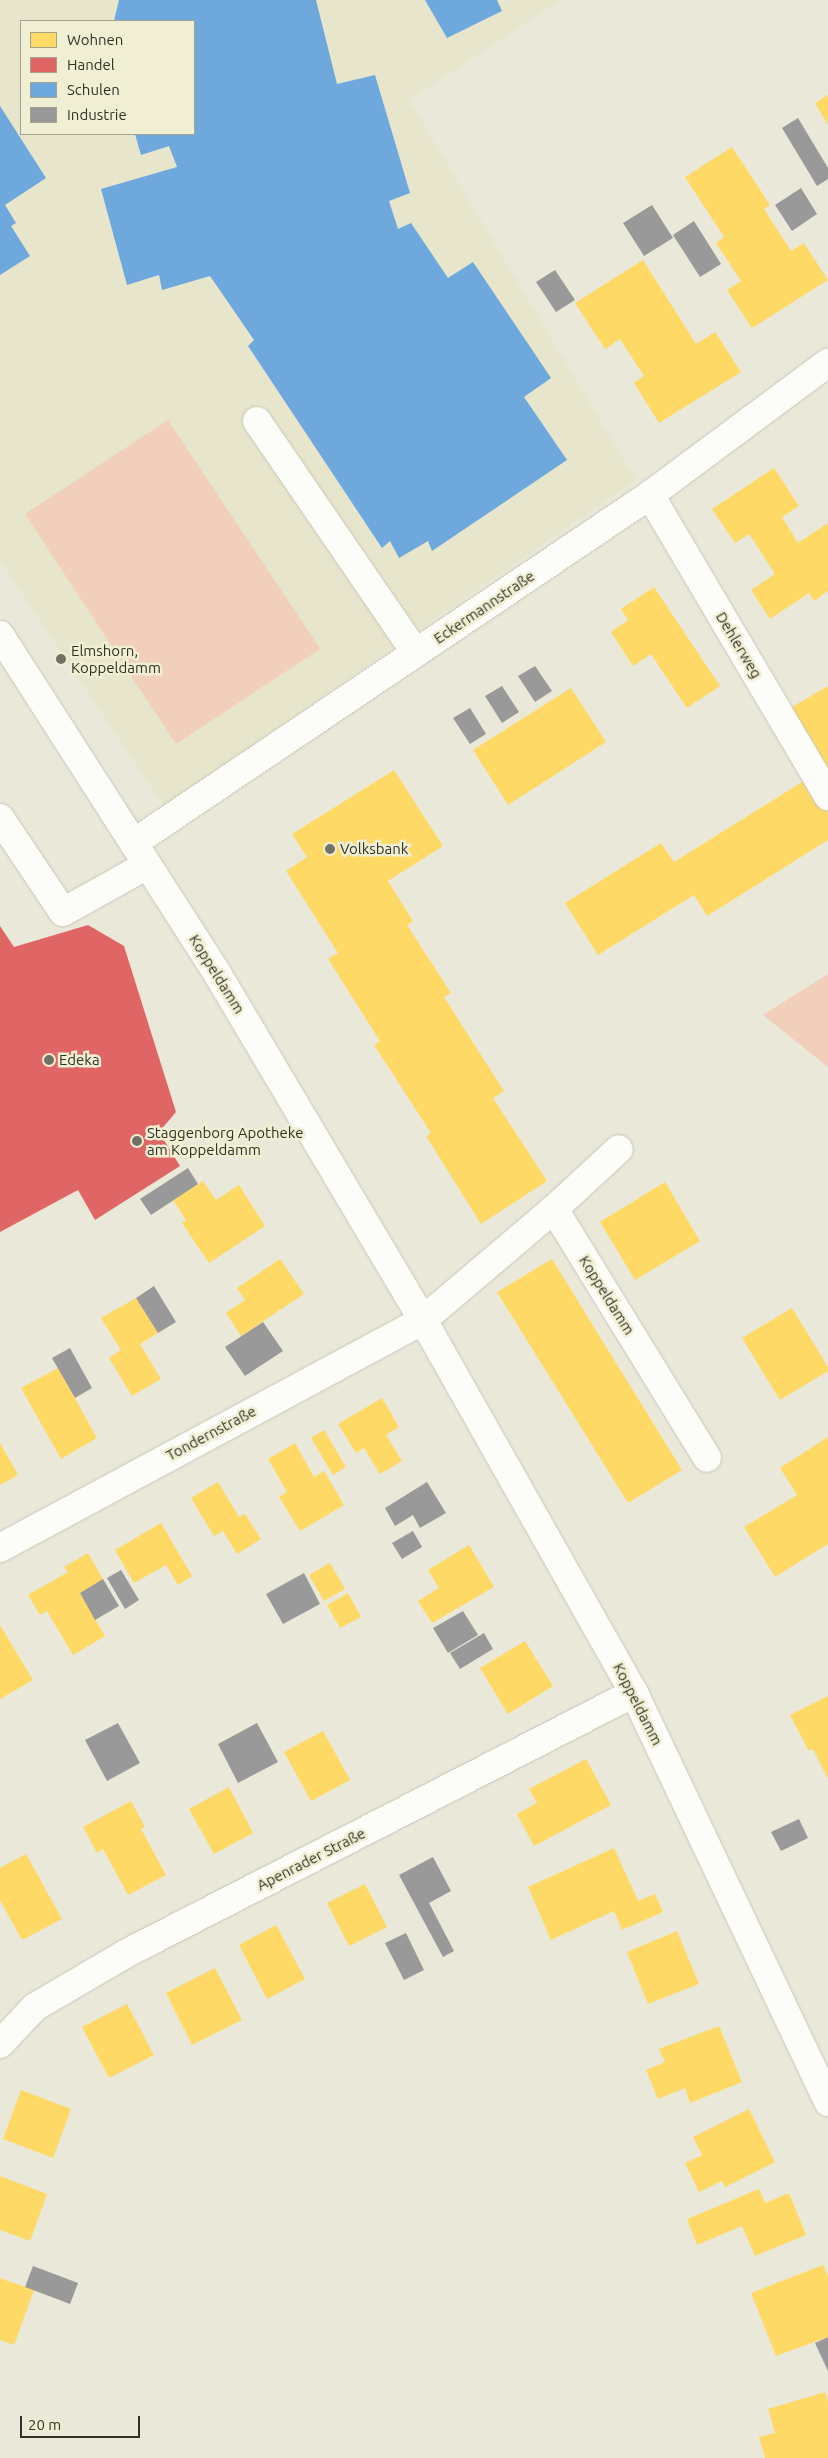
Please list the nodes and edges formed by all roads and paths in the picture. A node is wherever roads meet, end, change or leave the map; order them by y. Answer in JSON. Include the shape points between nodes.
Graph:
{"nodes":[{"id":1,"x":828,"y":363,"type":"edge"},
{"id":2,"x":257,"y":421,"type":"dead end"},
{"id":3,"x":650,"y":494,"type":"junction"},
{"id":4,"x":0,"y":635,"type":"edge"},
{"id":5,"x":416,"y":653,"type":"junction"},
{"id":6,"x":828,"y":796,"type":"edge"},
{"id":7,"x":0,"y":818,"type":"edge"},
{"id":8,"x":141,"y":854,"type":"junction"},
{"id":9,"x":619,"y":1149,"type":"dead end"},
{"id":10,"x":554,"y":1209,"type":"junction"},
{"id":11,"x":423,"y":1320,"type":"junction"},
{"id":12,"x":707,"y":1458,"type":"dead end"},
{"id":13,"x":0,"y":1548,"type":"edge"},
{"id":14,"x":634,"y":1693,"type":"junction"},
{"id":15,"x":0,"y":2044,"type":"edge"},
{"id":16,"x":828,"y":2102,"type":"edge"}],
"edges":[{"from":1,"to":3,"type":"street","name":"Eckermannstraße"},
{"from":2,"to":5,"type":"street"},
{"from":3,"to":5,"type":"street","name":"Eckermannstraße"},
{"from":3,"to":6,"type":"street","name":"Dehlerweg"},
{"from":4,"to":8,"type":"street","name":"Koppeldamm"},
{"from":5,"to":8,"type":"street","name":"Eckermannstraße"},
{"from":7,"to":8,"type":"street","name":"Eckermannstraße","via":[[64,912]]},
{"from":8,"to":11,"type":"street","name":"Koppeldamm","via":[[218,975]]},
{"from":9,"to":10,"type":"street"},
{"from":10,"to":11,"type":"street"},
{"from":10,"to":12,"type":"street","name":"Koppeldamm"},
{"from":11,"to":13,"type":"street","name":"Tondernstraße"},
{"from":11,"to":14,"type":"street","name":"Koppeldamm"},
{"from":14,"to":15,"type":"street","name":"Apenrader Straße","via":[[127,1954],[35,2007]]},
{"from":14,"to":16,"type":"street","name":"Koppeldamm"}]}
